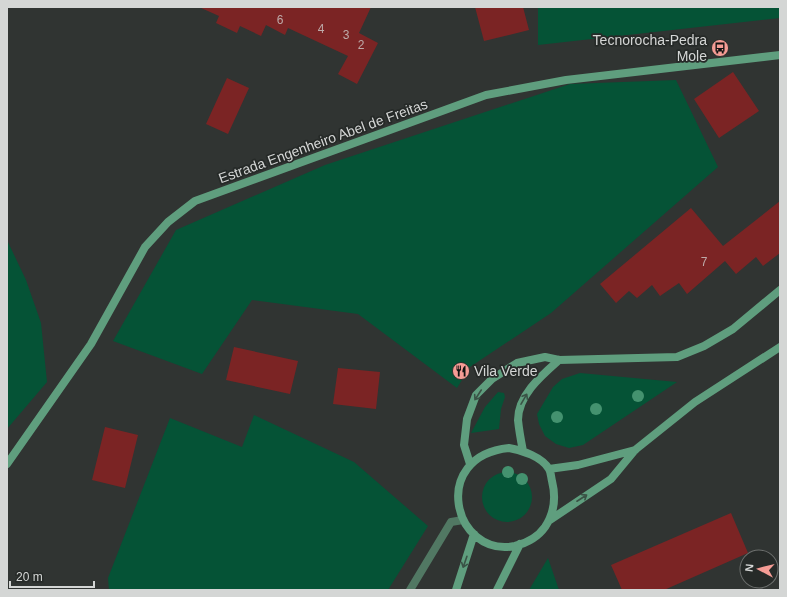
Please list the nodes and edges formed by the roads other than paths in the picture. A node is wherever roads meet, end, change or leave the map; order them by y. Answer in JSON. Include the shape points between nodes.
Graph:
{"nodes":[{"id":1,"x":780,"y":55,"type":"edge"},
{"id":2,"x":780,"y":290,"type":"edge"},
{"id":3,"x":780,"y":347,"type":"edge"},
{"id":4,"x":559,"y":360,"type":"junction"},
{"id":5,"x":635,"y":450,"type":"junction"},
{"id":6,"x":523,"y":451,"type":"junction"},
{"id":7,"x":7,"y":464,"type":"edge"},
{"id":8,"x":470,"y":464,"type":"junction"},
{"id":9,"x":549,"y":468,"type":"junction"},
{"id":10,"x":463,"y":520,"type":"junction"},
{"id":11,"x":550,"y":520,"type":"junction"},
{"id":12,"x":474,"y":534,"type":"junction"},
{"id":13,"x":520,"y":544,"type":"junction"},
{"id":14,"x":410,"y":590,"type":"edge"},
{"id":15,"x":456,"y":590,"type":"edge"},
{"id":16,"x":497,"y":590,"type":"edge"}],
"edges":[{"from":1,"to":7,"type":"main road","name":"Estrada Engenheiro Abel de Freitas","via":[[566,80],[486,96],[195,201],[168,222],[145,247],[91,344]]},
{"from":2,"to":4,"type":"main road","via":[[733,329],[704,346],[677,357]]},
{"from":3,"to":5,"type":"main road","via":[[695,402]]},
{"from":6,"to":4,"type":"main road","one_way":true,"via":[[518,420],[520,406],[540,377]]},
{"from":4,"to":8,"type":"main road","one_way":true,"via":[[545,357],[517,364],[492,379],[476,395],[467,419],[464,446]]},
{"from":5,"to":9,"type":"main road","via":[[578,465]]},
{"from":11,"to":5,"type":"main road","one_way":true,"via":[[611,479]]},
{"from":6,"to":8,"type":"main road","via":[[495,449]]},
{"from":6,"to":9,"type":"main road"},
{"from":8,"to":10,"type":"main road","via":[[462,476],[458,490],[458,505]]},
{"from":9,"to":11,"type":"main road","via":[[555,493]]},
{"from":10,"to":12,"type":"main road"},
{"from":10,"to":14,"type":"lane","via":[[451,522]]},
{"from":11,"to":13,"type":"main road","via":[[532,539]]},
{"from":12,"to":13,"type":"main road","via":[[491,544]]},
{"from":12,"to":15,"type":"main road","one_way":true},
{"from":13,"to":16,"type":"main road"}]}
